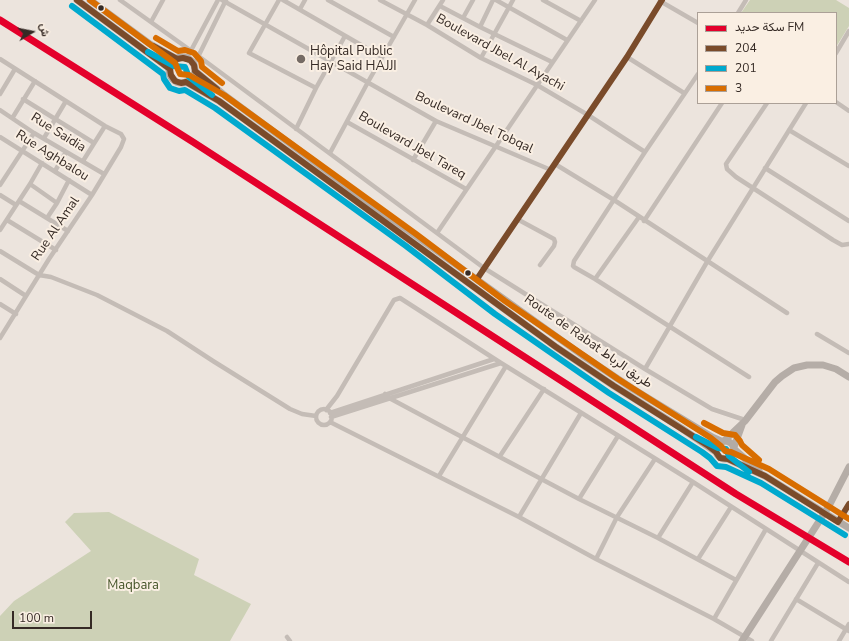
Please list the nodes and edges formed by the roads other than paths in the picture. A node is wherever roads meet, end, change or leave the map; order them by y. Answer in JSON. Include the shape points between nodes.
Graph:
{"nodes":[{"id":1,"x":76,"y":0,"type":"edge"},
{"id":2,"x":90,"y":0,"type":"edge"},
{"id":3,"x":120,"y":0,"type":"edge"},
{"id":4,"x":163,"y":0,"type":"edge"},
{"id":5,"x":218,"y":0,"type":"edge"},
{"id":6,"x":224,"y":0,"type":"edge"},
{"id":7,"x":279,"y":0,"type":"edge"},
{"id":8,"x":283,"y":0,"type":"edge"},
{"id":9,"x":305,"y":0,"type":"edge"},
{"id":10,"x":328,"y":0,"type":"edge"},
{"id":11,"x":380,"y":0,"type":"edge"},
{"id":12,"x":415,"y":0,"type":"edge"},
{"id":13,"x":443,"y":0,"type":"edge"},
{"id":14,"x":473,"y":0,"type":"edge"},
{"id":15,"x":494,"y":0,"type":"edge"},
{"id":16,"x":513,"y":0,"type":"edge"},
{"id":17,"x":543,"y":0,"type":"edge"},
{"id":18,"x":595,"y":0,"type":"edge"},
{"id":19,"x":661,"y":0,"type":"edge"},
{"id":20,"x":746,"y":0,"type":"edge"},
{"id":21,"x":440,"y":6,"type":"junction"},
{"id":22,"x":509,"y":8,"type":"junction"},
{"id":23,"x":300,"y":9,"type":"junction"},
{"id":24,"x":739,"y":12,"type":"edge"},
{"id":25,"x":407,"y":15,"type":"junction"},
{"id":26,"x":463,"y":18,"type":"junction"},
{"id":27,"x":580,"y":21,"type":"junction"},
{"id":28,"x":151,"y":22,"type":"junction"},
{"id":29,"x":697,"y":22,"type":"edge"},
{"id":30,"x":265,"y":25,"type":"junction"},
{"id":31,"x":427,"y":25,"type":"junction"},
{"id":32,"x":480,"y":27,"type":"junction"},
{"id":33,"x":849,"y":31,"type":"edge"},
{"id":34,"x":495,"y":34,"type":"junction"},
{"id":35,"x":345,"y":36,"type":"junction"},
{"id":36,"x":394,"y":38,"type":"junction"},
{"id":37,"x":567,"y":40,"type":"junction"},
{"id":38,"x":191,"y":51,"type":"junction"},
{"id":39,"x":837,"y":51,"type":"edge"},
{"id":40,"x":197,"y":55,"type":"junction"},
{"id":41,"x":382,"y":57,"type":"junction"},
{"id":42,"x":627,"y":57,"type":"junction"},
{"id":43,"x":177,"y":58,"type":"junction"},
{"id":44,"x":187,"y":58,"type":"junction"},
{"id":45,"x":481,"y":58,"type":"junction"},
{"id":46,"x":0,"y":59,"type":"edge"},
{"id":47,"x":330,"y":62,"type":"junction"},
{"id":48,"x":552,"y":62,"type":"junction"},
{"id":49,"x":194,"y":68,"type":"junction"},
{"id":50,"x":15,"y":69,"type":"junction"},
{"id":51,"x":170,"y":69,"type":"junction"},
{"id":52,"x":697,"y":75,"type":"edge"},
{"id":53,"x":35,"y":81,"type":"junction"},
{"id":54,"x":186,"y":82,"type":"junction"},
{"id":55,"x":368,"y":82,"type":"junction"},
{"id":56,"x":537,"y":85,"type":"junction"},
{"id":57,"x":316,"y":88,"type":"junction"},
{"id":58,"x":684,"y":93,"type":"junction"},
{"id":59,"x":0,"y":94,"type":"edge"},
{"id":60,"x":23,"y":98,"type":"junction"},
{"id":61,"x":66,"y":101,"type":"junction"},
{"id":62,"x":837,"y":103,"type":"edge"},
{"id":63,"x":721,"y":104,"type":"edge"},
{"id":64,"x":767,"y":104,"type":"edge"},
{"id":65,"x":805,"y":104,"type":"edge"},
{"id":66,"x":0,"y":110,"type":"edge"},
{"id":67,"x":849,"y":111,"type":"edge"},
{"id":68,"x":588,"y":115,"type":"junction"},
{"id":69,"x":13,"y":117,"type":"junction"},
{"id":70,"x":55,"y":118,"type":"junction"},
{"id":71,"x":436,"y":121,"type":"junction"},
{"id":72,"x":347,"y":122,"type":"junction"},
{"id":73,"x":105,"y":126,"type":"junction"},
{"id":74,"x":296,"y":129,"type":"junction"},
{"id":75,"x":790,"y":130,"type":"junction"},
{"id":76,"x":34,"y":132,"type":"junction"},
{"id":77,"x":44,"y":138,"type":"junction"},
{"id":78,"x":1,"y":139,"type":"edge"},
{"id":79,"x":94,"y":143,"type":"junction"},
{"id":80,"x":495,"y":146,"type":"junction"},
{"id":81,"x":23,"y":150,"type":"junction"},
{"id":82,"x":66,"y":152,"type":"junction"},
{"id":83,"x":645,"y":152,"type":"junction"},
{"id":84,"x":330,"y":153,"type":"junction"},
{"id":85,"x":414,"y":160,"type":"junction"},
{"id":86,"x":83,"y":161,"type":"junction"},
{"id":87,"x":42,"y":163,"type":"junction"},
{"id":88,"x":555,"y":164,"type":"junction"},
{"id":89,"x":849,"y":166,"type":"edge"},
{"id":90,"x":765,"y":168,"type":"junction"},
{"id":91,"x":550,"y":170,"type":"junction"},
{"id":92,"x":56,"y":171,"type":"junction"},
{"id":93,"x":104,"y":174,"type":"junction"},
{"id":94,"x":69,"y":180,"type":"junction"},
{"id":95,"x":30,"y":184,"type":"junction"},
{"id":96,"x":0,"y":185,"type":"edge"},
{"id":97,"x":753,"y":188,"type":"junction"},
{"id":98,"x":466,"y":189,"type":"junction"},
{"id":99,"x":0,"y":195,"type":"edge"},
{"id":100,"x":92,"y":195,"type":"junction"},
{"id":101,"x":614,"y":200,"type":"junction"},
{"id":102,"x":18,"y":203,"type":"junction"},
{"id":103,"x":57,"y":203,"type":"junction"},
{"id":104,"x":639,"y":217,"type":"junction"},
{"id":105,"x":47,"y":218,"type":"junction"},
{"id":106,"x":7,"y":220,"type":"junction"},
{"id":107,"x":517,"y":220,"type":"junction"},
{"id":108,"x":644,"y":221,"type":"junction"},
{"id":109,"x":849,"y":221,"type":"edge"},
{"id":110,"x":0,"y":230,"type":"edge"},
{"id":111,"x":68,"y":231,"type":"junction"},
{"id":112,"x":437,"y":233,"type":"junction"},
{"id":113,"x":849,"y":244,"type":"edge"},
{"id":114,"x":56,"y":250,"type":"junction"},
{"id":115,"x":0,"y":251,"type":"edge"},
{"id":116,"x":707,"y":262,"type":"junction"},
{"id":117,"x":540,"y":265,"type":"dead end"},
{"id":118,"x":484,"y":268,"type":"junction"},
{"id":119,"x":39,"y":275,"type":"junction"},
{"id":120,"x":0,"y":279,"type":"edge"},
{"id":121,"x":477,"y":279,"type":"junction"},
{"id":122,"x":595,"y":279,"type":"junction"},
{"id":123,"x":26,"y":296,"type":"junction"},
{"id":124,"x":0,"y":304,"type":"edge"},
{"id":125,"x":786,"y":313,"type":"dead end"},
{"id":126,"x":16,"y":314,"type":"junction"},
{"id":127,"x":670,"y":326,"type":"junction"},
{"id":128,"x":817,"y":334,"type":"dead end"},
{"id":129,"x":0,"y":338,"type":"edge"},
{"id":130,"x":849,"y":353,"type":"edge"},
{"id":131,"x":494,"y":359,"type":"junction"},
{"id":132,"x":501,"y":364,"type":"junction"},
{"id":133,"x":506,"y":366,"type":"junction"},
{"id":134,"x":645,"y":369,"type":"junction"},
{"id":135,"x":749,"y":377,"type":"dead end"},
{"id":136,"x":849,"y":377,"type":"edge"},
{"id":137,"x":544,"y":389,"type":"junction"},
{"id":138,"x":384,"y":394,"type":"junction"},
{"id":139,"x":390,"y":400,"type":"junction"},
{"id":140,"x":581,"y":413,"type":"junction"},
{"id":141,"x":329,"y":415,"type":"junction"},
{"id":142,"x":316,"y":416,"type":"junction"},
{"id":143,"x":744,"y":422,"type":"junction"},
{"id":144,"x":618,"y":436,"type":"junction"},
{"id":145,"x":462,"y":437,"type":"junction"},
{"id":146,"x":723,"y":441,"type":"junction"},
{"id":147,"x":734,"y":448,"type":"junction"},
{"id":148,"x":716,"y":452,"type":"junction"},
{"id":149,"x":500,"y":456,"type":"junction"},
{"id":150,"x":655,"y":459,"type":"junction"},
{"id":151,"x":728,"y":459,"type":"junction"},
{"id":152,"x":849,"y":467,"type":"edge"},
{"id":153,"x":439,"y":476,"type":"junction"},
{"id":154,"x":765,"y":476,"type":"junction"},
{"id":155,"x":542,"y":479,"type":"junction"},
{"id":156,"x":693,"y":482,"type":"junction"},
{"id":157,"x":579,"y":499,"type":"junction"},
{"id":158,"x":849,"y":504,"type":"edge"},
{"id":159,"x":731,"y":507,"type":"junction"},
{"id":160,"x":519,"y":517,"type":"junction"},
{"id":161,"x":617,"y":517,"type":"junction"},
{"id":162,"x":838,"y":522,"type":"junction"},
{"id":163,"x":849,"y":528,"type":"edge"},
{"id":164,"x":766,"y":529,"type":"junction"},
{"id":165,"x":658,"y":538,"type":"junction"},
{"id":166,"x":596,"y":559,"type":"junction"},
{"id":167,"x":698,"y":560,"type":"junction"},
{"id":168,"x":818,"y":563,"type":"junction"},
{"id":169,"x":736,"y":580,"type":"junction"},
{"id":170,"x":849,"y":582,"type":"edge"},
{"id":171,"x":796,"y":599,"type":"junction"},
{"id":172,"x":714,"y":620,"type":"junction"},
{"id":173,"x":849,"y":624,"type":"edge"},
{"id":174,"x":847,"y":630,"type":"edge"},
{"id":175,"x":743,"y":639,"type":"edge"},
{"id":176,"x":752,"y":641,"type":"edge"},
{"id":177,"x":771,"y":641,"type":"edge"},
{"id":178,"x":839,"y":641,"type":"edge"}],
"edges":[{"from":1,"to":51,"type":"main road"},
{"from":2,"to":43,"type":"main road","via":[[150,44]]},
{"from":3,"to":28,"type":"street"},
{"from":4,"to":28,"type":"street"},
{"from":5,"to":38,"type":"street"},
{"from":6,"to":30,"type":"street","name":"Boulevard Jbel Tobqal"},
{"from":6,"to":40,"type":"street"},
{"from":7,"to":30,"type":"street"},
{"from":8,"to":23,"type":"street"},
{"from":9,"to":23,"type":"street"},
{"from":10,"to":36,"type":"street"},
{"from":11,"to":25,"type":"street","name":"Boulevard Jbel Al Ayachi"},
{"from":12,"to":25,"type":"street"},
{"from":13,"to":21,"type":"street"},
{"from":14,"to":26,"type":"street"},
{"from":15,"to":22,"type":"street"},
{"from":15,"to":32,"type":"street"},
{"from":16,"to":22,"type":"street"},
{"from":17,"to":27,"type":"street"},
{"from":18,"to":27,"type":"street"},
{"from":19,"to":29,"type":"street"},
{"from":19,"to":42,"type":"street"},
{"from":20,"to":24,"type":"street"},
{"from":21,"to":26,"type":"street"},
{"from":21,"to":31,"type":"street"},
{"from":22,"to":34,"type":"street"},
{"from":22,"to":37,"type":"street"},
{"from":23,"to":35,"type":"street"},
{"from":25,"to":31,"type":"street","name":"Boulevard Jbel Al Ayachi"},
{"from":25,"to":36,"type":"street"},
{"from":26,"to":32,"type":"street"},
{"from":27,"to":37,"type":"street"},
{"from":28,"to":38,"type":"street"},
{"from":30,"to":47,"type":"street","name":"Boulevard Jbel Tobqal"},
{"from":30,"to":57,"type":"street","via":[[249,53]]},
{"from":31,"to":45,"type":"street","name":"Boulevard Jbel Al Ayachi"},
{"from":32,"to":34,"type":"street"},
{"from":33,"to":39,"type":"street"},
{"from":34,"to":45,"type":"street"},
{"from":34,"to":48,"type":"street"},
{"from":35,"to":41,"type":"street"},
{"from":35,"to":47,"type":"street"},
{"from":36,"to":41,"type":"street"},
{"from":37,"to":48,"type":"street"},
{"from":38,"to":40,"type":"street"},
{"from":38,"to":44,"type":"street"},
{"from":40,"to":49,"type":"street"},
{"from":40,"to":74,"type":"street"},
{"from":41,"to":55,"type":"street"},
{"from":42,"to":58,"type":"street"},
{"from":42,"to":68,"type":"street"},
{"from":43,"to":44,"type":"main road"},
{"from":43,"to":51,"type":"main road"},
{"from":44,"to":49,"type":"main road"},
{"from":45,"to":56,"type":"street","name":"Boulevard Jbel Al Ayachi"},
{"from":46,"to":50,"type":"street"},
{"from":47,"to":55,"type":"street","name":"Boulevard Jbel Tobqal"},
{"from":47,"to":57,"type":"street"},
{"from":48,"to":56,"type":"street"},
{"from":49,"to":54,"type":"main road","via":[[192,78]]},
{"from":49,"to":121,"type":"main road","name":"Route de Rabat طريق الرباط","via":[[223,94]]},
{"from":50,"to":53,"type":"street"},
{"from":50,"to":59,"type":"street"},
{"from":51,"to":54,"type":"main road","via":[[174,80]]},
{"from":52,"to":58,"type":"street"},
{"from":53,"to":60,"type":"street"},
{"from":53,"to":61,"type":"street"},
{"from":54,"to":148,"type":"main road","name":"Route de Rabat طريق الرباط","via":[[219,101],[556,347]]},
{"from":55,"to":71,"type":"street","name":"Boulevard Jbel Tobqal"},
{"from":55,"to":72,"type":"street"},
{"from":56,"to":68,"type":"street","name":"Boulevard Jbel Al Ayachi"},
{"from":56,"to":80,"type":"street"},
{"from":57,"to":74,"type":"street"},
{"from":58,"to":83,"type":"street"},
{"from":60,"to":69,"type":"street"},
{"from":60,"to":70,"type":"street"},
{"from":61,"to":70,"type":"street"},
{"from":61,"to":73,"type":"street"},
{"from":62,"to":67,"type":"street"},
{"from":63,"to":108,"type":"street"},
{"from":64,"to":97,"type":"street","via":[[726,164],[732,174]]},
{"from":65,"to":75,"type":"street"},
{"from":66,"to":69,"type":"street","name":"Rue Saidia"},
{"from":68,"to":83,"type":"street","name":"Boulevard Jbel Al Ayachi"},
{"from":68,"to":88,"type":"street"},
{"from":69,"to":76,"type":"street","name":"Rue Saidia"},
{"from":70,"to":77,"type":"street"},
{"from":70,"to":79,"type":"street"},
{"from":71,"to":80,"type":"street","name":"Boulevard Jbel Tobqal"},
{"from":71,"to":85,"type":"street"},
{"from":72,"to":84,"type":"street"},
{"from":72,"to":85,"type":"street","name":"Boulevard Jbel Tareq"},
{"from":73,"to":79,"type":"street"},
{"from":73,"to":93,"type":"street","name":"Rue Al Amal","via":[[124,137],[124,142]]},
{"from":74,"to":84,"type":"street"},
{"from":75,"to":89,"type":"street"},
{"from":75,"to":90,"type":"street"},
{"from":76,"to":77,"type":"street","name":"Rue Saidia"},
{"from":76,"to":81,"type":"street"},
{"from":77,"to":82,"type":"street","name":"Rue Saidia"},
{"from":78,"to":81,"type":"street","name":"Rue Aghbalou"},
{"from":79,"to":86,"type":"street"},
{"from":80,"to":91,"type":"street","name":"Boulevard Jbel Tobqal"},
{"from":80,"to":98,"type":"street"},
{"from":81,"to":87,"type":"street","name":"Rue Aghbalou"},
{"from":81,"to":96,"type":"street"},
{"from":82,"to":86,"type":"street","name":"Rue Saidia"},
{"from":82,"to":92,"type":"street"},
{"from":83,"to":101,"type":"street"},
{"from":84,"to":112,"type":"street"},
{"from":85,"to":98,"type":"street","name":"Boulevard Jbel Tareq"},
{"from":86,"to":93,"type":"street","name":"Rue Saidia"},
{"from":87,"to":92,"type":"street","name":"Rue Aghbalou"},
{"from":87,"to":95,"type":"street"},
{"from":88,"to":91,"type":"street"},
{"from":88,"to":101,"type":"street"},
{"from":90,"to":97,"type":"street"},
{"from":90,"to":109,"type":"street"},
{"from":91,"to":107,"type":"street"},
{"from":92,"to":94,"type":"street","name":"Rue Aghbalou"},
{"from":93,"to":100,"type":"street","name":"Rue Al Amal"},
{"from":94,"to":100,"type":"street","name":"Rue Aghbalou"},
{"from":94,"to":103,"type":"street"},
{"from":95,"to":102,"type":"street"},
{"from":95,"to":103,"type":"street"},
{"from":97,"to":113,"type":"street","via":[[833,240]]},
{"from":97,"to":116,"type":"street"},
{"from":98,"to":112,"type":"street"},
{"from":99,"to":102,"type":"street"},
{"from":100,"to":111,"type":"street","name":"Rue Al Amal"},
{"from":101,"to":104,"type":"street"},
{"from":101,"to":122,"type":"street","via":[[573,264]]},
{"from":102,"to":105,"type":"street"},
{"from":102,"to":106,"type":"street"},
{"from":103,"to":105,"type":"street"},
{"from":104,"to":108,"type":"street"},
{"from":104,"to":122,"type":"street"},
{"from":105,"to":111,"type":"street"},
{"from":106,"to":110,"type":"street"},
{"from":106,"to":114,"type":"street"},
{"from":107,"to":117,"type":"street","via":[[554,238],[554,246]]},
{"from":107,"to":118,"type":"street"},
{"from":108,"to":116,"type":"street"},
{"from":111,"to":114,"type":"street","name":"Rue Al Amal"},
{"from":112,"to":118,"type":"street"},
{"from":114,"to":119,"type":"street","name":"Rue Al Amal"},
{"from":115,"to":119,"type":"street"},
{"from":116,"to":125,"type":"street"},
{"from":116,"to":127,"type":"street"},
{"from":118,"to":121,"type":"street"},
{"from":118,"to":134,"type":"street"},
{"from":119,"to":123,"type":"street","name":"Rue Al Amal"},
{"from":119,"to":142,"type":"street","via":[[51,276],[97,294],[167,331],[290,409]]},
{"from":120,"to":123,"type":"street"},
{"from":121,"to":146,"type":"main road","name":"Route de Rabat طريق الرباط","via":[[604,371],[712,437]]},
{"from":122,"to":127,"type":"street"},
{"from":123,"to":126,"type":"street","name":"Rue Al Amal"},
{"from":124,"to":126,"type":"street"},
{"from":126,"to":129,"type":"street","name":"Rue Al Amal"},
{"from":127,"to":134,"type":"street"},
{"from":127,"to":135,"type":"street"},
{"from":128,"to":130,"type":"street"},
{"from":131,"to":132,"type":"street"},
{"from":131,"to":138,"type":"street"},
{"from":131,"to":141,"type":"street","via":[[397,298]]},
{"from":132,"to":133,"type":"street"},
{"from":132,"to":139,"type":"street"},
{"from":133,"to":137,"type":"street"},
{"from":133,"to":145,"type":"street"},
{"from":134,"to":143,"type":"street","via":[[712,409],[742,419]]},
{"from":136,"to":143,"type":"street","via":[[823,365],[794,368],[775,382]]},
{"from":137,"to":140,"type":"street"},
{"from":137,"to":149,"type":"street"},
{"from":138,"to":139,"type":"street"},
{"from":138,"to":141,"type":"street"},
{"from":139,"to":141,"type":"street"},
{"from":139,"to":145,"type":"street"},
{"from":140,"to":144,"type":"street"},
{"from":140,"to":155,"type":"street"},
{"from":141,"to":142,"type":"street","via":[[320,410]]},
{"from":141,"to":142,"type":"street","via":[[326,424],[317,421]]},
{"from":141,"to":153,"type":"street"},
{"from":143,"to":146,"type":"street"},
{"from":143,"to":147,"type":"street"},
{"from":144,"to":150,"type":"street"},
{"from":144,"to":157,"type":"street"},
{"from":145,"to":149,"type":"street"},
{"from":145,"to":153,"type":"street"},
{"from":146,"to":147,"type":"main road","via":[[730,442]]},
{"from":146,"to":148,"type":"main road","via":[[716,447]]},
{"from":147,"to":151,"type":"main road","via":[[733,456]]},
{"from":147,"to":154,"type":"main road"},
{"from":148,"to":151,"type":"main road","via":[[720,458]]},
{"from":149,"to":155,"type":"street"},
{"from":150,"to":156,"type":"street"},
{"from":150,"to":161,"type":"street"},
{"from":151,"to":154,"type":"main road"},
{"from":152,"to":175,"type":"street","via":[[829,506]]},
{"from":153,"to":160,"type":"street"},
{"from":154,"to":162,"type":"main road"},
{"from":155,"to":157,"type":"street"},
{"from":155,"to":160,"type":"street"},
{"from":156,"to":159,"type":"street"},
{"from":156,"to":165,"type":"street"},
{"from":157,"to":161,"type":"street"},
{"from":158,"to":162,"type":"street"},
{"from":159,"to":164,"type":"street"},
{"from":159,"to":167,"type":"street"},
{"from":160,"to":166,"type":"street"},
{"from":161,"to":165,"type":"street"},
{"from":161,"to":166,"type":"street"},
{"from":162,"to":163,"type":"main road"},
{"from":164,"to":168,"type":"street"},
{"from":164,"to":169,"type":"street"},
{"from":165,"to":167,"type":"street"},
{"from":166,"to":172,"type":"street"},
{"from":167,"to":169,"type":"street"},
{"from":168,"to":170,"type":"street"},
{"from":168,"to":171,"type":"street"},
{"from":169,"to":172,"type":"street"},
{"from":171,"to":174,"type":"street"},
{"from":171,"to":177,"type":"street"},
{"from":172,"to":175,"type":"street"},
{"from":173,"to":174,"type":"street"},
{"from":174,"to":178,"type":"street"},
{"from":175,"to":176,"type":"street"}]}
